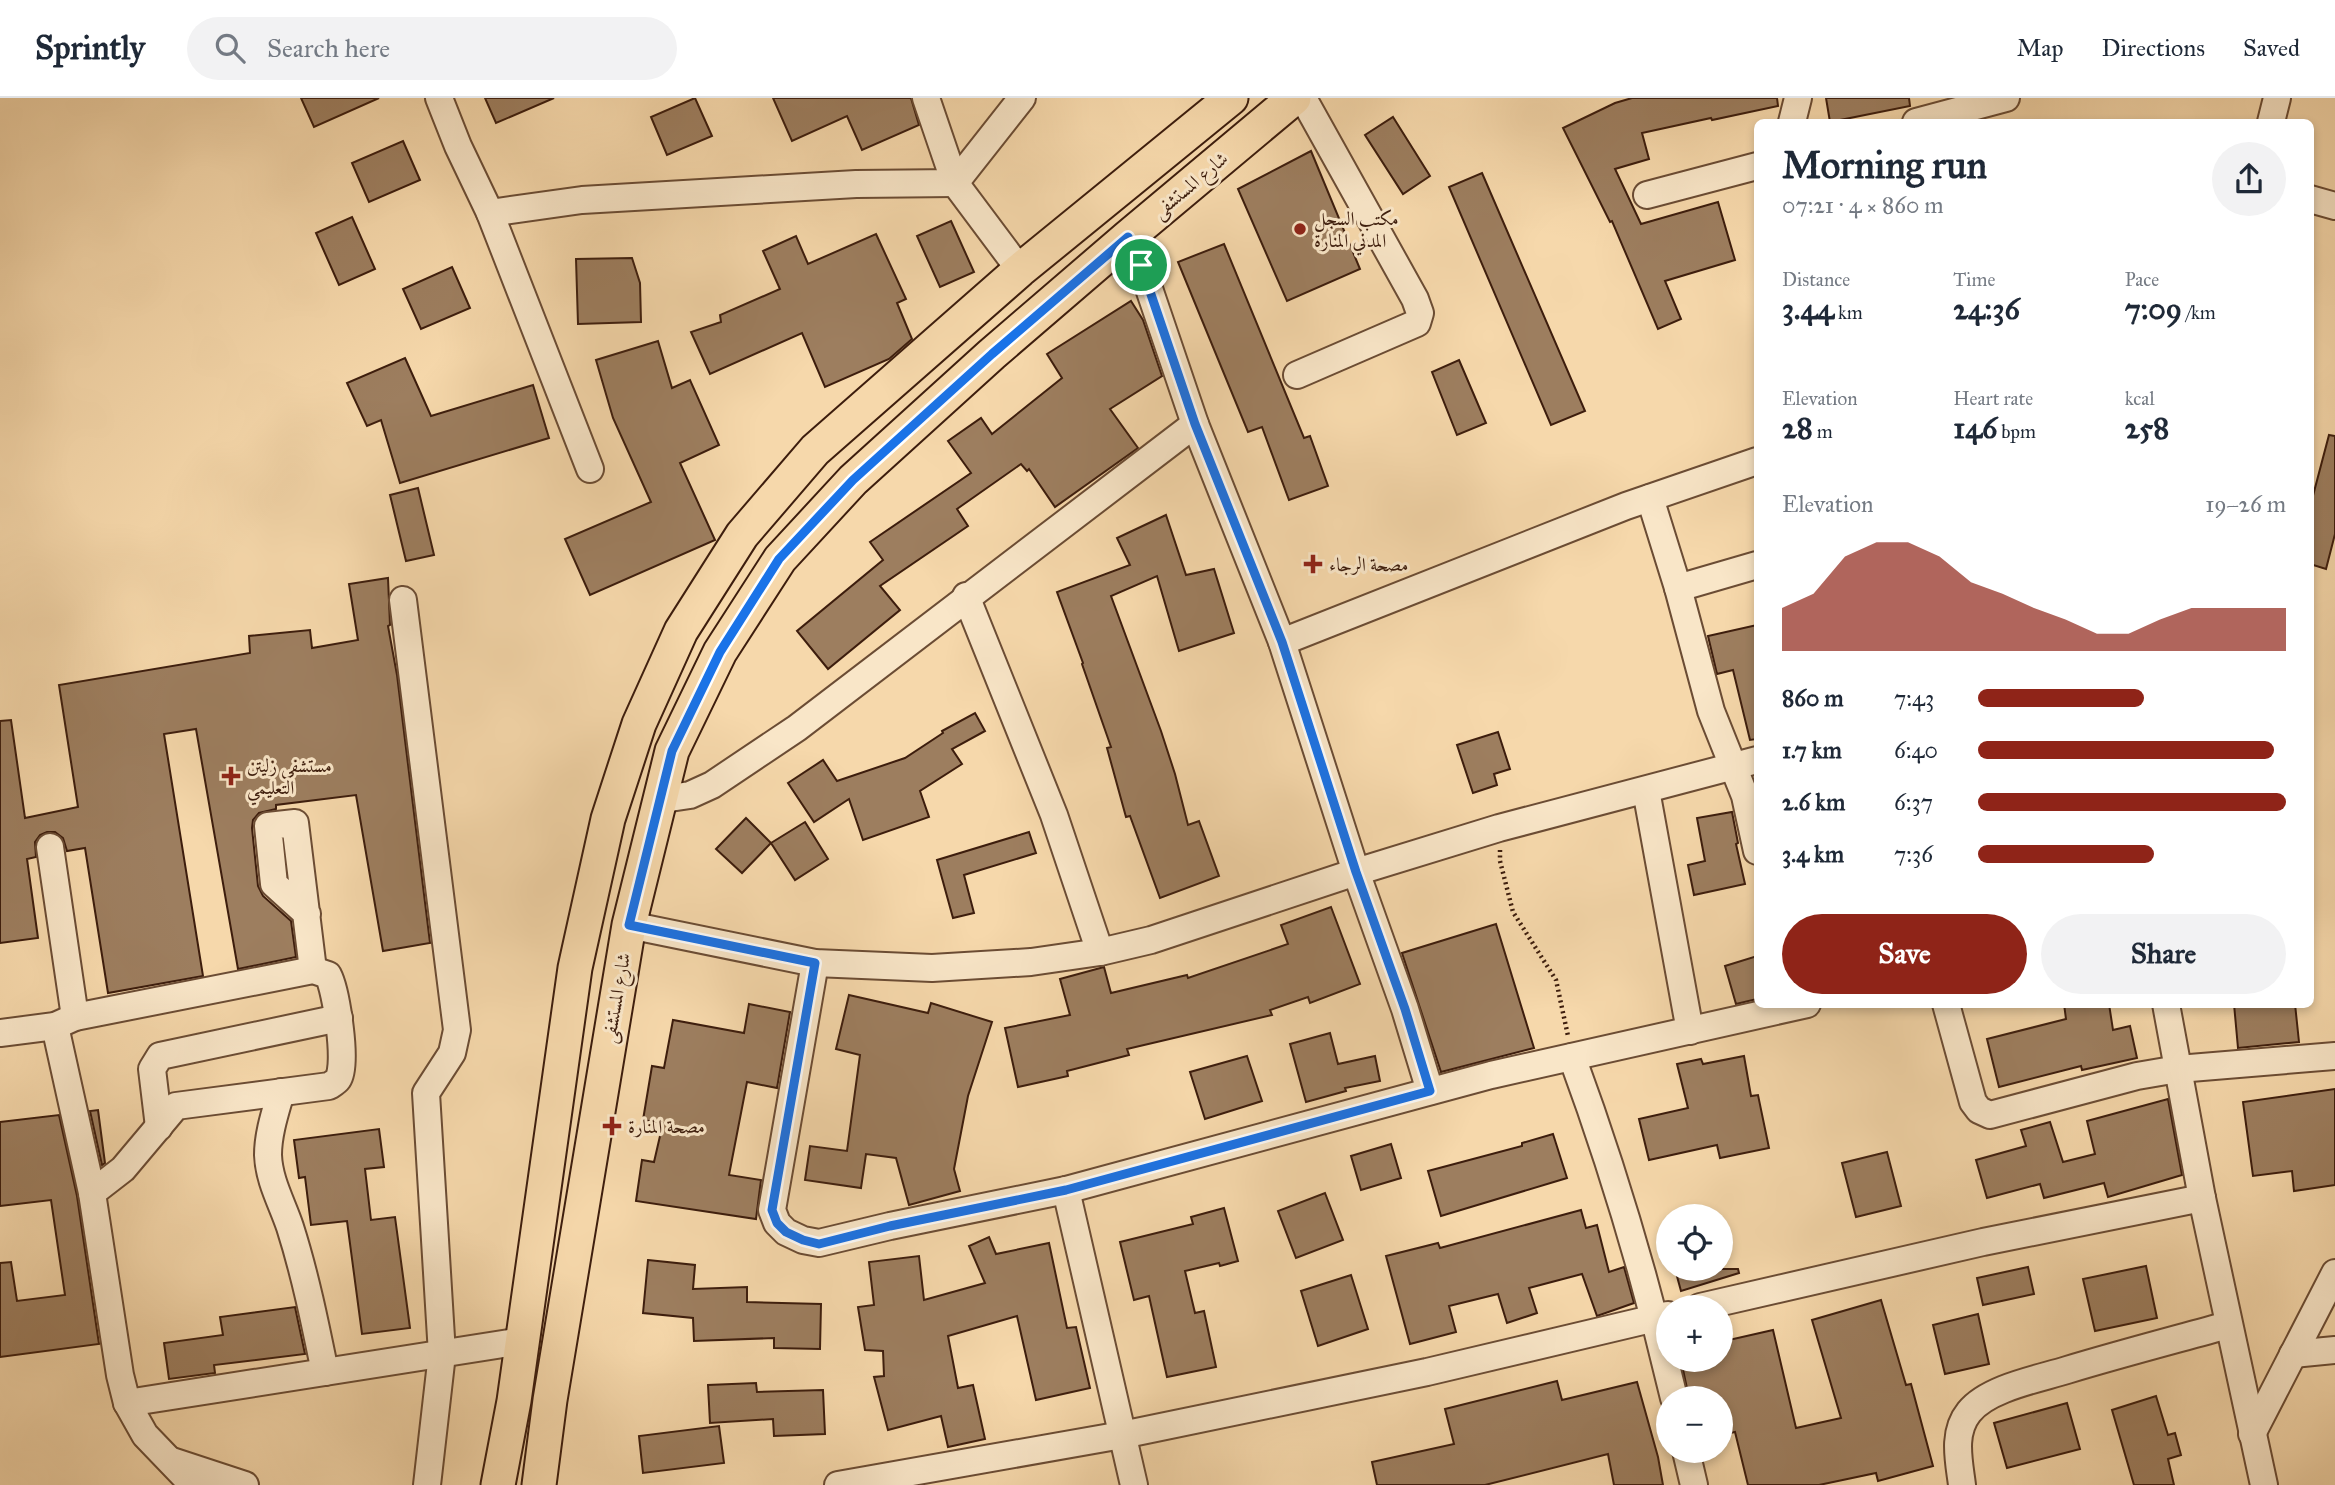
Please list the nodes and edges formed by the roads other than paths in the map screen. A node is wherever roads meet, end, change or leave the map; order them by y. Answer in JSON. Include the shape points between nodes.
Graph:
{"nodes":[{"id":1,"x":439,"y":98,"type":"edge"},
{"id":2,"x":926,"y":98,"type":"edge"},
{"id":3,"x":1021,"y":98,"type":"edge"},
{"id":4,"x":1231,"y":98,"type":"edge"},
{"id":5,"x":1294,"y":98,"type":"edge"},
{"id":6,"x":1303,"y":98,"type":"edge"},
{"id":7,"x":1798,"y":98,"type":"edge"},
{"id":8,"x":2006,"y":98,"type":"edge"},
{"id":9,"x":2277,"y":98,"type":"edge"},
{"id":10,"x":1793,"y":119,"type":"edge"},
{"id":11,"x":1927,"y":119,"type":"edge"},
{"id":12,"x":2272,"y":119,"type":"edge"},
{"id":13,"x":1754,"y":167,"type":"edge"},
{"id":14,"x":955,"y":183,"type":"junction"},
{"id":15,"x":1647,"y":195,"type":"dead end"},
{"id":16,"x":2314,"y":200,"type":"edge"},
{"id":17,"x":2335,"y":206,"type":"edge"},
{"id":18,"x":490,"y":213,"type":"junction"},
{"id":19,"x":1128,"y":237,"type":"junction"},
{"id":20,"x":1020,"y":270,"type":"junction"},
{"id":21,"x":1297,"y":375,"type":"dead end"},
{"id":22,"x":1195,"y":424,"type":"junction"},
{"id":23,"x":1754,"y":462,"type":"edge"},
{"id":24,"x":590,"y":469,"type":"dead end"},
{"id":25,"x":1650,"y":498,"type":"junction"},
{"id":26,"x":1754,"y":566,"type":"edge"},
{"id":27,"x":1678,"y":588,"type":"junction"},
{"id":28,"x":966,"y":596,"type":"junction"},
{"id":29,"x":404,"y":600,"type":"dead end"},
{"id":30,"x":1282,"y":642,"type":"junction"},
{"id":31,"x":1745,"y":763,"type":"edge"},
{"id":32,"x":1646,"y":790,"type":"junction"},
{"id":33,"x":658,"y":803,"type":"junction"},
{"id":34,"x":1754,"y":837,"type":"edge"},
{"id":35,"x":50,"y":847,"type":"dead end"},
{"id":36,"x":1356,"y":872,"type":"junction"},
{"id":37,"x":307,"y":914,"type":"dead end"},
{"id":38,"x":629,"y":925,"type":"junction"},
{"id":39,"x":1100,"y":952,"type":"junction"},
{"id":40,"x":815,"y":963,"type":"junction"},
{"id":41,"x":313,"y":970,"type":"junction"},
{"id":42,"x":1788,"y":1008,"type":"edge"},
{"id":43,"x":1947,"y":1008,"type":"edge"},
{"id":44,"x":2167,"y":1008,"type":"edge"},
{"id":45,"x":339,"y":1018,"type":"junction"},
{"id":46,"x":65,"y":1022,"type":"junction"},
{"id":47,"x":1690,"y":1031,"type":"junction"},
{"id":48,"x":0,"y":1033,"type":"edge"},
{"id":49,"x":2335,"y":1056,"type":"edge"},
{"id":50,"x":1572,"y":1057,"type":"junction"},
{"id":51,"x":2178,"y":1069,"type":"junction"},
{"id":52,"x":1430,"y":1091,"type":"junction"},
{"id":53,"x":281,"y":1093,"type":"junction"},
{"id":54,"x":159,"y":1127,"type":"junction"},
{"id":55,"x":1066,"y":1190,"type":"junction"},
{"id":56,"x":92,"y":1193,"type":"junction"},
{"id":57,"x":2202,"y":1198,"type":"junction"},
{"id":58,"x":2335,"y":1273,"type":"edge"},
{"id":59,"x":1733,"y":1299,"type":"edge"},
{"id":60,"x":1656,"y":1301,"type":"edge"},
{"id":61,"x":1656,"y":1317,"type":"edge"},
{"id":62,"x":2228,"y":1325,"type":"junction"},
{"id":63,"x":522,"y":1341,"type":"junction"},
{"id":64,"x":2335,"y":1350,"type":"edge"},
{"id":65,"x":442,"y":1354,"type":"junction"},
{"id":66,"x":2292,"y":1354,"type":"junction"},
{"id":67,"x":326,"y":1372,"type":"junction"},
{"id":68,"x":127,"y":1403,"type":"junction"},
{"id":69,"x":2252,"y":1434,"type":"junction"},
{"id":70,"x":1122,"y":1435,"type":"junction"},
{"id":71,"x":170,"y":1460,"type":"junction"},
{"id":72,"x":1689,"y":1463,"type":"edge"},
{"id":73,"x":216,"y":1480,"type":"edge"},
{"id":74,"x":193,"y":1485,"type":"edge"},
{"id":75,"x":245,"y":1485,"type":"edge"},
{"id":76,"x":427,"y":1485,"type":"edge"},
{"id":77,"x":498,"y":1485,"type":"edge"},
{"id":78,"x":539,"y":1485,"type":"edge"},
{"id":79,"x":838,"y":1485,"type":"edge"},
{"id":80,"x":1134,"y":1485,"type":"edge"},
{"id":81,"x":1694,"y":1485,"type":"edge"},
{"id":82,"x":1961,"y":1485,"type":"edge"},
{"id":83,"x":2264,"y":1485,"type":"edge"}],
"edges":[{"from":1,"to":18,"type":"street"},
{"from":2,"to":14,"type":"street"},
{"from":3,"to":14,"type":"street"},
{"from":4,"to":20,"type":"main road"},
{"from":5,"to":19,"type":"main road","name":"شارع المستشفى"},
{"from":6,"to":21,"type":"street","via":[[1420,313],[1417,323]]},
{"from":7,"to":10,"type":"street"},
{"from":8,"to":11,"type":"street"},
{"from":9,"to":12,"type":"street"},
{"from":13,"to":15,"type":"street"},
{"from":14,"to":18,"type":"street","via":[[856,184],[582,200]]},
{"from":14,"to":20,"type":"street"},
{"from":16,"to":17,"type":"street"},
{"from":18,"to":24,"type":"street"},
{"from":19,"to":22,"type":"street"},
{"from":19,"to":33,"type":"main road","name":"شارع المستشفى","via":[[853,480],[779,559],[720,652],[672,751]]},
{"from":20,"to":63,"type":"main road","via":[[815,450],[742,536],[681,631],[639,724],[608,819],[575,968]]},
{"from":22,"to":28,"type":"street"},
{"from":22,"to":30,"type":"street"},
{"from":23,"to":25,"type":"street"},
{"from":25,"to":27,"type":"street"},
{"from":25,"to":30,"type":"street"},
{"from":26,"to":27,"type":"street"},
{"from":27,"to":31,"type":"street","via":[[1711,710]]},
{"from":28,"to":33,"type":"street","via":[[896,654],[737,770],[690,795]]},
{"from":28,"to":39,"type":"street","via":[[1054,816]]},
{"from":29,"to":65,"type":"street","via":[[457,1030],[452,1053],[426,1093]]},
{"from":30,"to":36,"type":"street"},
{"from":31,"to":32,"type":"street"},
{"from":31,"to":34,"type":"street","via":[[1745,796]]},
{"from":32,"to":36,"type":"street"},
{"from":32,"to":47,"type":"street"},
{"from":33,"to":38,"type":"main road","name":"شارع المستشفى"},
{"from":35,"to":46,"type":"street"},
{"from":36,"to":39,"type":"street","via":[[1151,940]]},
{"from":36,"to":52,"type":"street"},
{"from":37,"to":41,"type":"street"},
{"from":38,"to":40,"type":"street"},
{"from":38,"to":78,"type":"main road","name":"شارع المستشفى"},
{"from":39,"to":40,"type":"street","via":[[932,968]]},
{"from":40,"to":55,"type":"street","via":[[772,1210],[786,1232],[819,1244]]},
{"from":41,"to":45,"type":"street","via":[[328,975]]},
{"from":41,"to":46,"type":"street"},
{"from":42,"to":47,"type":"street"},
{"from":43,"to":51,"type":"street","via":[[1973,1102],[1990,1115]]},
{"from":44,"to":51,"type":"street"},
{"from":45,"to":53,"type":"street","via":[[339,1079],[329,1086]]},
{"from":45,"to":54,"type":"street","via":[[160,1056],[152,1069]]},
{"from":46,"to":48,"type":"street"},
{"from":46,"to":56,"type":"street"},
{"from":47,"to":50,"type":"street"},
{"from":49,"to":51,"type":"street"},
{"from":50,"to":52,"type":"street"},
{"from":50,"to":60,"type":"street"},
{"from":51,"to":57,"type":"street"},
{"from":52,"to":55,"type":"street"},
{"from":53,"to":54,"type":"street","via":[[176,1106]]},
{"from":53,"to":67,"type":"street","via":[[270,1133],[270,1172],[289,1226]]},
{"from":54,"to":56,"type":"street","via":[[123,1169]]},
{"from":55,"to":70,"type":"street"},
{"from":56,"to":68,"type":"street"},
{"from":57,"to":59,"type":"street"},
{"from":57,"to":62,"type":"street"},
{"from":58,"to":66,"type":"street"},
{"from":61,"to":70,"type":"street","via":[[1427,1372]]},
{"from":62,"to":69,"type":"street"},
{"from":62,"to":82,"type":"street","via":[[2006,1389],[1979,1402],[1962,1423],[1959,1435]]},
{"from":63,"to":65,"type":"street"},
{"from":63,"to":77,"type":"main road"},
{"from":64,"to":66,"type":"street"},
{"from":65,"to":67,"type":"street"},
{"from":65,"to":76,"type":"street"},
{"from":66,"to":69,"type":"street"},
{"from":67,"to":68,"type":"street"},
{"from":68,"to":71,"type":"street","via":[[145,1435]]},
{"from":69,"to":83,"type":"street"},
{"from":70,"to":79,"type":"street"},
{"from":70,"to":80,"type":"street"},
{"from":71,"to":73,"type":"street"},
{"from":71,"to":74,"type":"street"},
{"from":72,"to":81,"type":"street"},
{"from":73,"to":75,"type":"street"}]}
